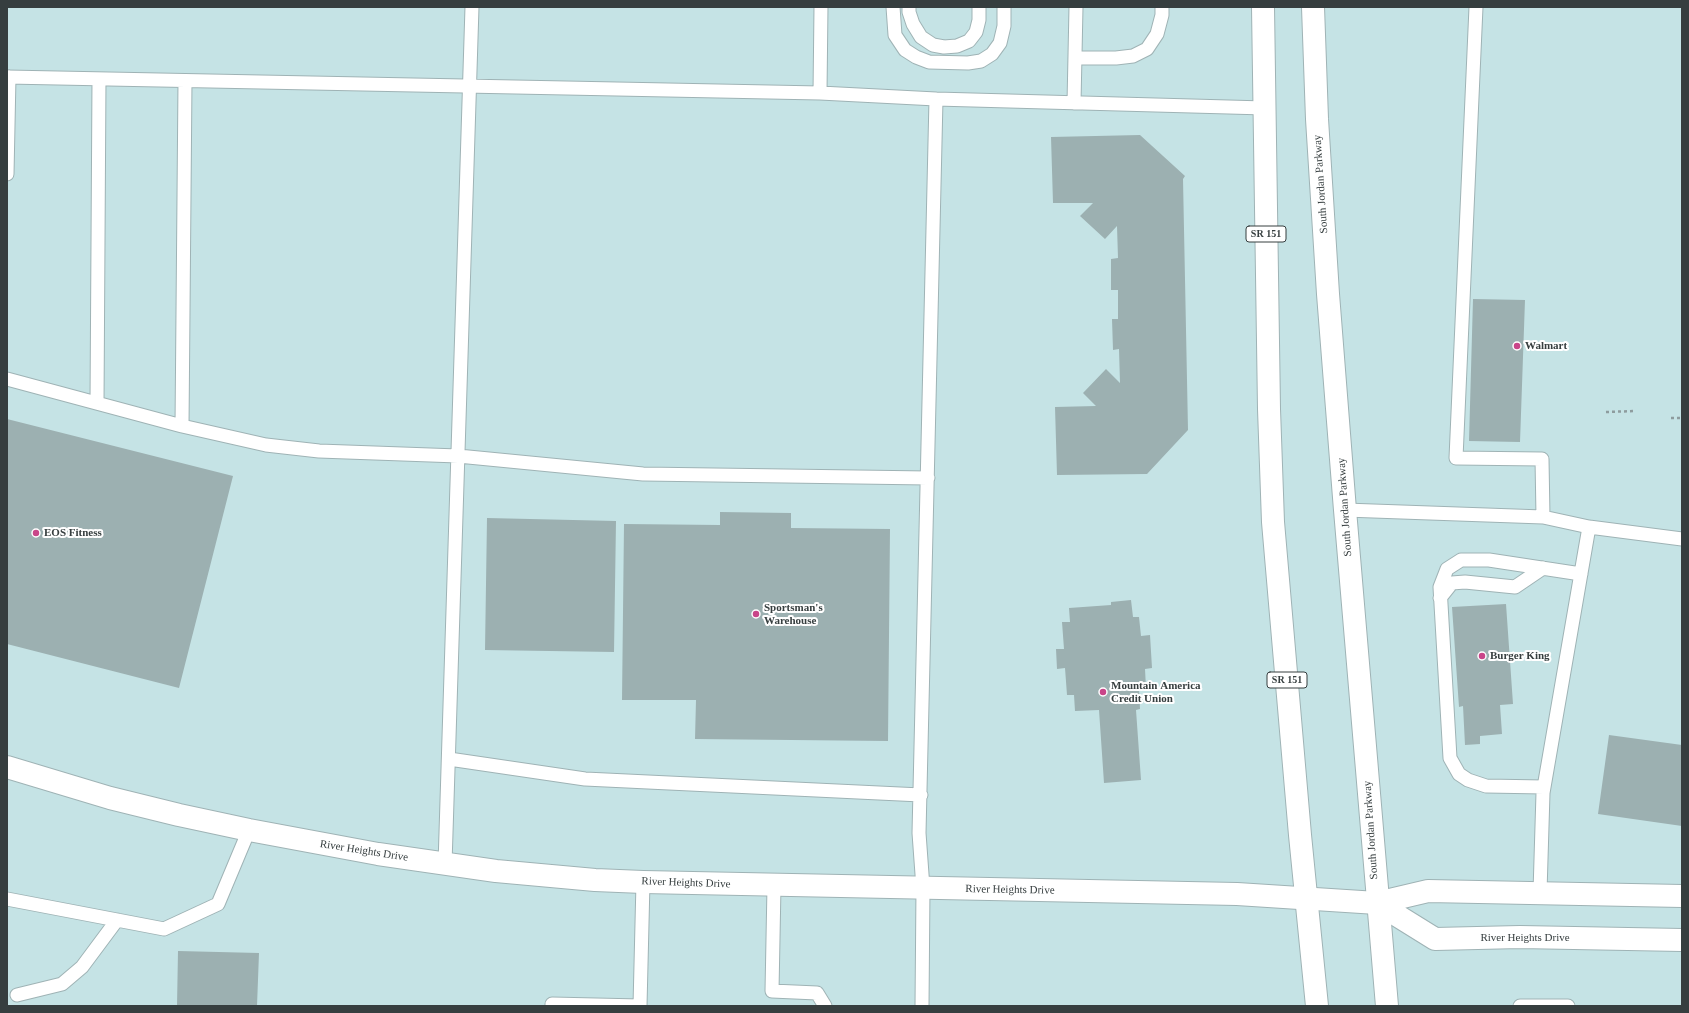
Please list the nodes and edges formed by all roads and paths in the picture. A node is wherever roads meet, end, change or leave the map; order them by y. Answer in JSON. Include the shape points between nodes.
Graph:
{"nodes":[{"id":1,"x":472,"y":7,"type":"edge"},
{"id":2,"x":821,"y":7,"type":"edge"},
{"id":3,"x":979,"y":7,"type":"edge"},
{"id":4,"x":1004,"y":7,"type":"edge"},
{"id":5,"x":1076,"y":7,"type":"edge"},
{"id":6,"x":1162,"y":7,"type":"edge"},
{"id":7,"x":1263,"y":7,"type":"edge"},
{"id":8,"x":1313,"y":7,"type":"edge"},
{"id":9,"x":1476,"y":7,"type":"edge"},
{"id":10,"x":891,"y":9,"type":"edge"},
{"id":11,"x":910,"y":9,"type":"edge"},
{"id":12,"x":1075,"y":58,"type":"junction"},
{"id":13,"x":8,"y":77,"type":"edge"},
{"id":14,"x":99,"y":79,"type":"junction"},
{"id":15,"x":185,"y":81,"type":"junction"},
{"id":16,"x":470,"y":87,"type":"junction"},
{"id":17,"x":820,"y":93,"type":"junction"},
{"id":18,"x":936,"y":99,"type":"junction"},
{"id":19,"x":1074,"y":103,"type":"junction"},
{"id":20,"x":1265,"y":108,"type":"junction"},
{"id":21,"x":7,"y":174,"type":"edge"},
{"id":22,"x":7,"y":379,"type":"edge"},
{"id":23,"x":97,"y":403,"type":"junction"},
{"id":24,"x":1636,"y":411,"type":"dead end"},
{"id":25,"x":1606,"y":412,"type":"dead end"},
{"id":26,"x":1671,"y":418,"type":"dead end"},
{"id":27,"x":1682,"y":418,"type":"edge"},
{"id":28,"x":182,"y":426,"type":"junction"},
{"id":29,"x":458,"y":456,"type":"junction"},
{"id":30,"x":928,"y":478,"type":"junction"},
{"id":31,"x":1345,"y":510,"type":"junction"},
{"id":32,"x":1543,"y":518,"type":"junction"},
{"id":33,"x":1589,"y":527,"type":"junction"},
{"id":34,"x":1682,"y":540,"type":"edge"},
{"id":35,"x":1543,"y":568,"type":"junction"},
{"id":36,"x":1581,"y":574,"type":"junction"},
{"id":37,"x":1440,"y":598,"type":"junction"},
{"id":38,"x":449,"y":759,"type":"junction"},
{"id":39,"x":7,"y":767,"type":"edge"},
{"id":40,"x":1544,"y":787,"type":"junction"},
{"id":41,"x":920,"y":795,"type":"junction"},
{"id":42,"x":249,"y":830,"type":"junction"},
{"id":43,"x":446,"y":864,"type":"junction"},
{"id":44,"x":643,"y":882,"type":"junction"},
{"id":45,"x":774,"y":886,"type":"junction"},
{"id":46,"x":923,"y":888,"type":"junction"},
{"id":47,"x":1540,"y":892,"type":"junction"},
{"id":48,"x":1682,"y":896,"type":"edge"},
{"id":49,"x":1306,"y":898,"type":"junction"},
{"id":50,"x":7,"y":899,"type":"edge"},
{"id":51,"x":1377,"y":903,"type":"junction"},
{"id":52,"x":117,"y":920,"type":"junction"},
{"id":53,"x":1682,"y":940,"type":"edge"},
{"id":54,"x":17,"y":995,"type":"dead end"},
{"id":55,"x":552,"y":1006,"type":"edge"},
{"id":56,"x":640,"y":1006,"type":"edge"},
{"id":57,"x":825,"y":1006,"type":"edge"},
{"id":58,"x":922,"y":1006,"type":"edge"},
{"id":59,"x":1317,"y":1006,"type":"edge"},
{"id":60,"x":1387,"y":1006,"type":"edge"},
{"id":61,"x":1520,"y":1006,"type":"edge"},
{"id":62,"x":1568,"y":1006,"type":"edge"}],
"edges":[{"from":1,"to":16,"type":"lane"},
{"from":2,"to":17,"type":"lane"},
{"from":3,"to":11,"type":"lane","via":[[976,32],[969,41],[957,46],[933,46],[921,37]]},
{"from":4,"to":10,"type":"lane","via":[[1004,26],[1000,43],[992,54],[981,61],[968,63],[929,62],[905,50],[895,36]]},
{"from":5,"to":12,"type":"lane"},
{"from":6,"to":12,"type":"lane","via":[[1157,34],[1147,49],[1133,56]]},
{"from":7,"to":20,"type":"street","number":"SR 151"},
{"from":8,"to":31,"type":"street","name":"South Jordan Parkway","via":[[1320,173]]},
{"from":9,"to":32,"type":"lane","via":[[1456,458],[1542,459]]},
{"from":12,"to":19,"type":"lane"},
{"from":13,"to":14,"type":"lane"},
{"from":13,"to":21,"type":"lane"},
{"from":14,"to":15,"type":"lane"},
{"from":14,"to":23,"type":"lane"},
{"from":15,"to":16,"type":"lane"},
{"from":15,"to":28,"type":"lane"},
{"from":16,"to":17,"type":"lane"},
{"from":16,"to":29,"type":"lane"},
{"from":17,"to":18,"type":"lane"},
{"from":18,"to":19,"type":"lane"},
{"from":18,"to":30,"type":"lane"},
{"from":19,"to":20,"type":"lane"},
{"from":20,"to":49,"type":"street","number":"SR 151","via":[[1270,461]]},
{"from":22,"to":23,"type":"lane"},
{"from":23,"to":28,"type":"lane"},
{"from":24,"to":25,"type":"path"},
{"from":26,"to":27,"type":"path"},
{"from":28,"to":29,"type":"lane","via":[[266,445],[319,451]]},
{"from":29,"to":30,"type":"lane","via":[[642,474]]},
{"from":29,"to":38,"type":"lane"},
{"from":30,"to":41,"type":"lane"},
{"from":31,"to":32,"type":"lane"},
{"from":31,"to":51,"type":"street","name":"South Jordan Parkway"},
{"from":32,"to":33,"type":"lane"},
{"from":33,"to":34,"type":"lane"},
{"from":33,"to":36,"type":"lane"},
{"from":35,"to":36,"type":"lane"},
{"from":35,"to":37,"type":"lane","via":[[1515,588],[1465,582],[1452,583]]},
{"from":35,"to":37,"type":"lane","via":[[1489,560],[1461,560],[1447,569],[1440,587]]},
{"from":36,"to":40,"type":"lane"},
{"from":37,"to":40,"type":"lane","via":[[1450,758],[1459,774],[1486,786]]},
{"from":38,"to":41,"type":"lane","via":[[585,779]]},
{"from":38,"to":43,"type":"lane"},
{"from":39,"to":42,"type":"street","name":"River Heights Drive","via":[[110,798]]},
{"from":40,"to":47,"type":"lane"},
{"from":41,"to":46,"type":"lane","via":[[919,833]]},
{"from":42,"to":43,"type":"street","name":"River Heights Drive"},
{"from":42,"to":52,"type":"lane","via":[[218,904],[164,929]]},
{"from":43,"to":44,"type":"street","name":"River Heights Drive","via":[[546,876]]},
{"from":44,"to":45,"type":"street","name":"River Heights Drive"},
{"from":44,"to":56,"type":"lane"},
{"from":45,"to":46,"type":"street","name":"River Heights Drive"},
{"from":45,"to":57,"type":"lane","via":[[772,991],[817,993]]},
{"from":46,"to":49,"type":"street","name":"River Heights Drive","via":[[1237,894]]},
{"from":46,"to":58,"type":"lane"},
{"from":47,"to":48,"type":"street","name":"River Heights Drive"},
{"from":47,"to":51,"type":"street","name":"River Heights Drive","via":[[1428,891]]},
{"from":49,"to":51,"type":"street","name":"River Heights Drive"},
{"from":49,"to":59,"type":"street","number":"SR 151"},
{"from":50,"to":52,"type":"lane"},
{"from":51,"to":53,"type":"street","name":"River Heights Drive","via":[[1435,938]]},
{"from":51,"to":60,"type":"street","name":"South Jordan Parkway"},
{"from":52,"to":54,"type":"lane","via":[[82,968],[62,984]]},
{"from":55,"to":56,"type":"lane"},
{"from":61,"to":62,"type":"lane"}]}
